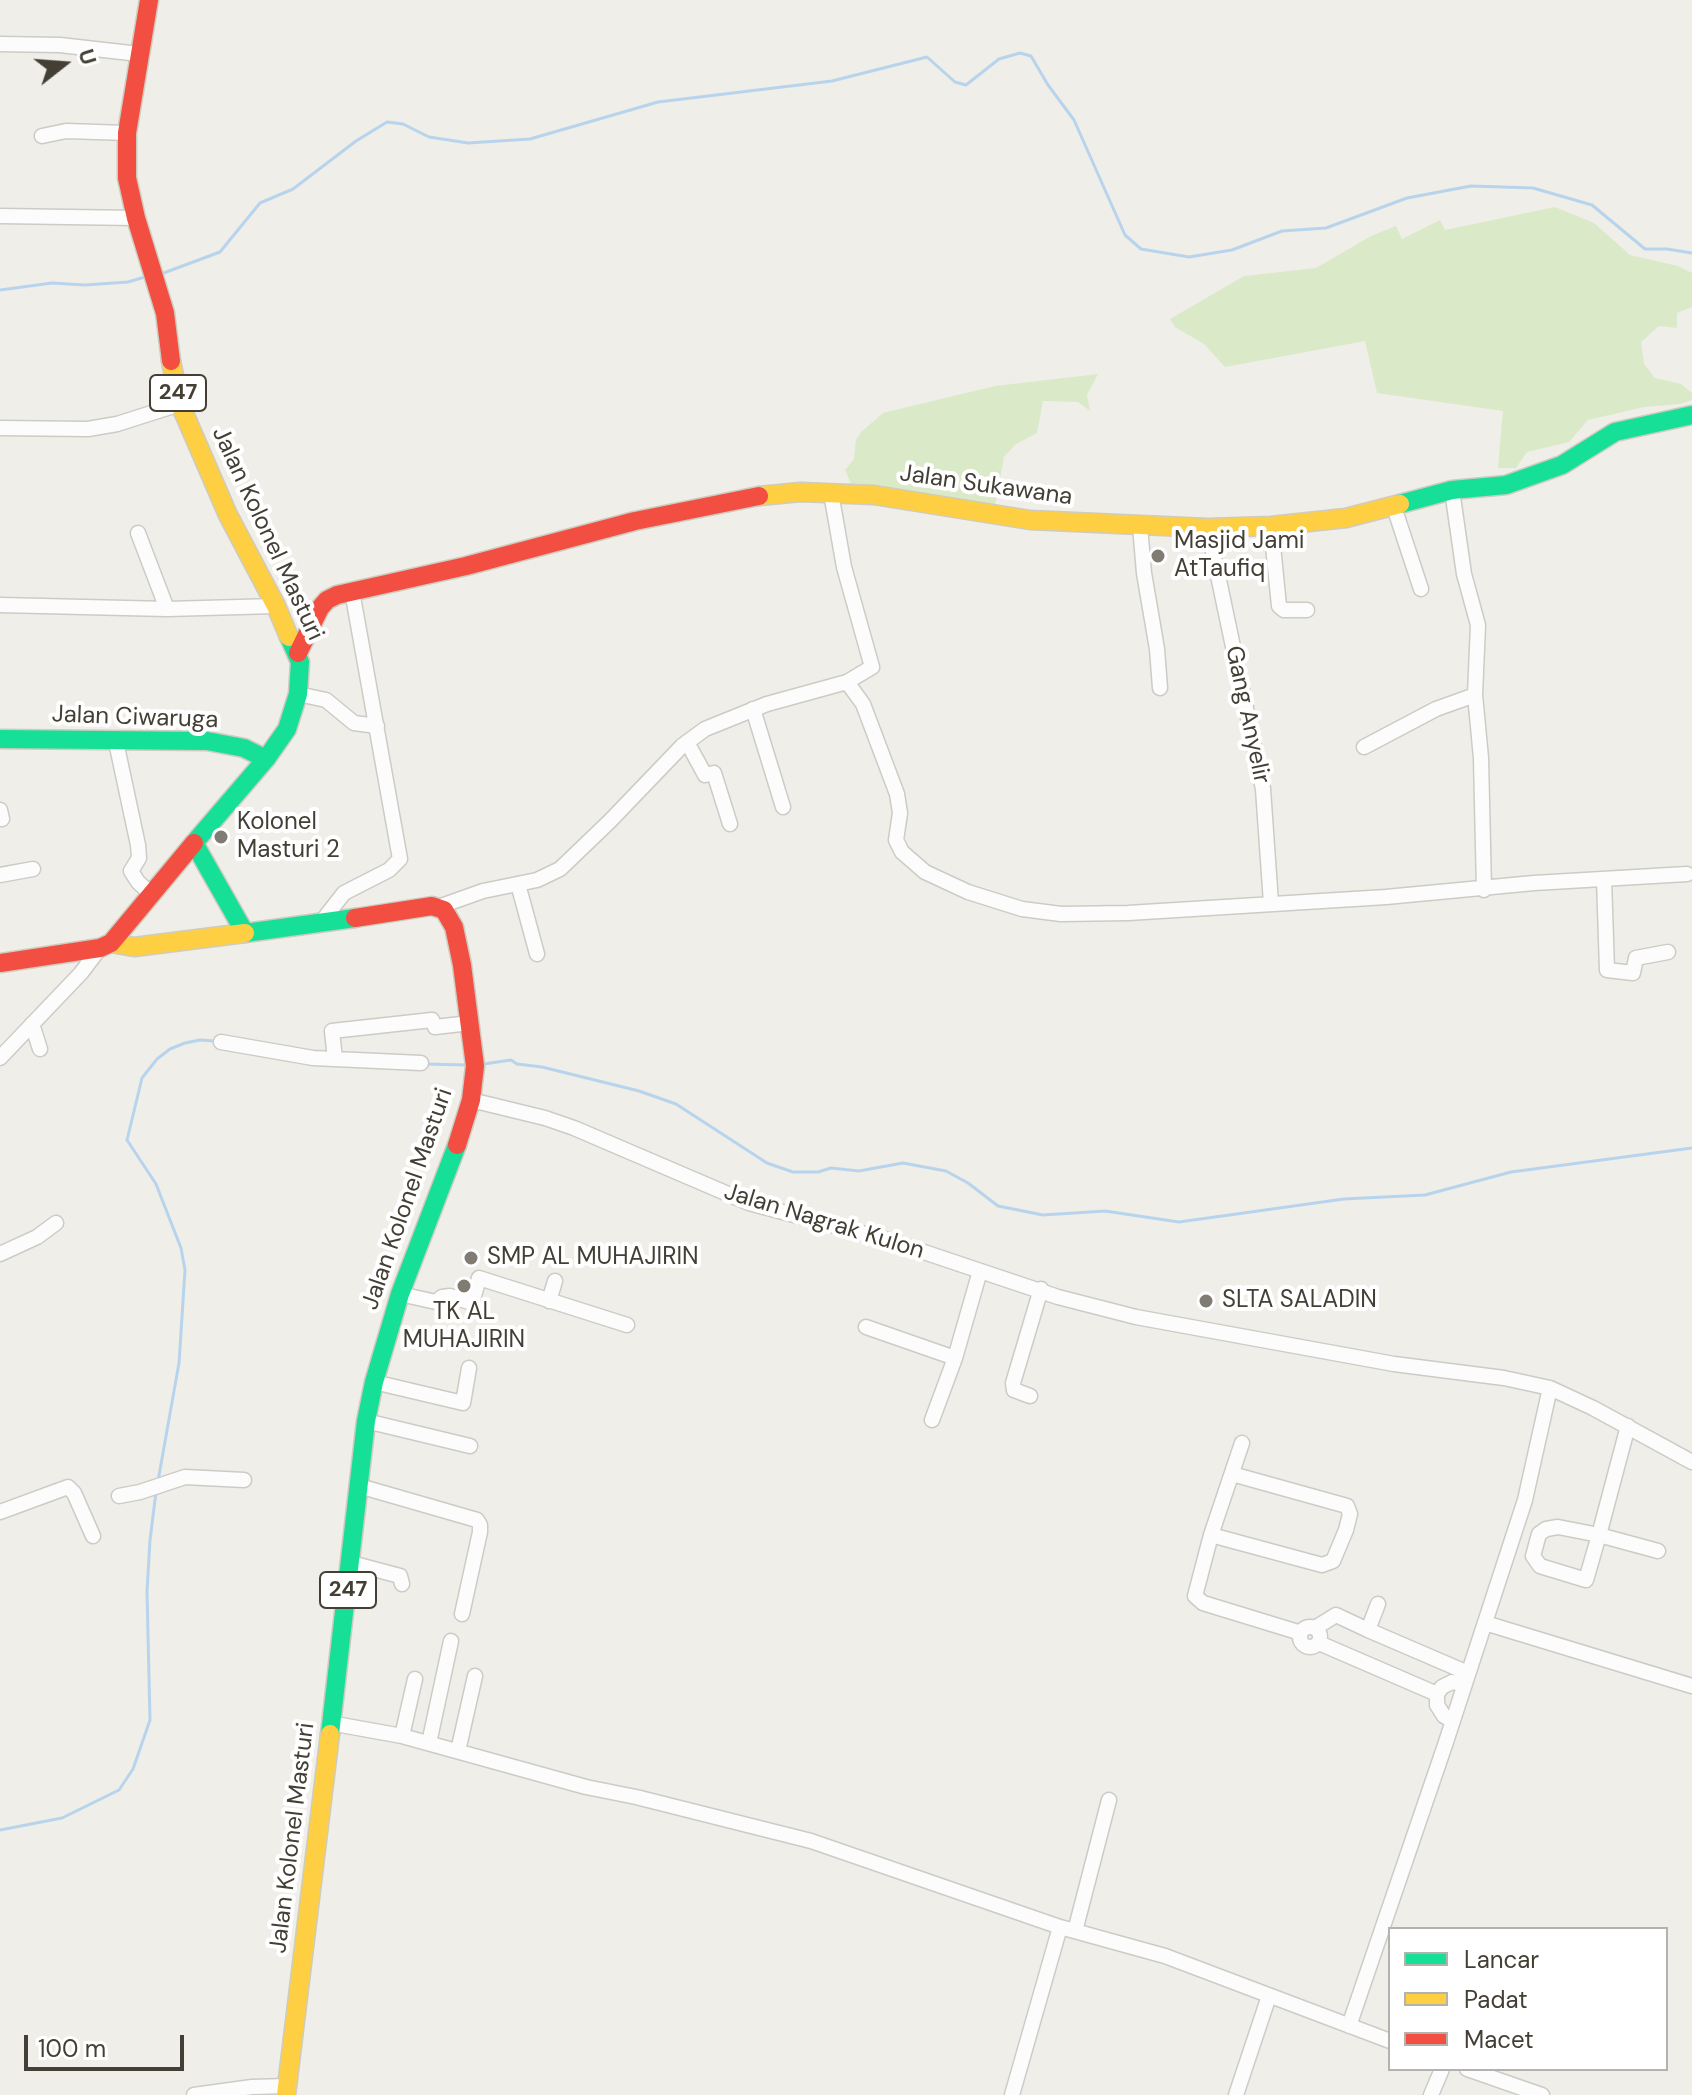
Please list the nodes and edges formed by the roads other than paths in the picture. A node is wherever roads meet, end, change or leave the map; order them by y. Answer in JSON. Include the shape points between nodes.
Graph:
{"nodes":[{"id":1,"x":149,"y":0,"type":"edge"},
{"id":2,"x":0,"y":44,"type":"edge"},
{"id":3,"x":139,"y":54,"type":"junction"},
{"id":4,"x":127,"y":133,"type":"junction"},
{"id":5,"x":42,"y":136,"type":"dead end"},
{"id":6,"x":0,"y":216,"type":"edge"},
{"id":7,"x":136,"y":218,"type":"junction"},
{"id":8,"x":180,"y":404,"type":"junction"},
{"id":9,"x":1692,"y":415,"type":"edge"},
{"id":10,"x":0,"y":428,"type":"edge"},
{"id":11,"x":1452,"y":490,"type":"junction"},
{"id":12,"x":831,"y":493,"type":"junction"},
{"id":13,"x":1393,"y":504,"type":"junction"},
{"id":14,"x":1140,"y":526,"type":"junction"},
{"id":15,"x":1271,"y":526,"type":"junction"},
{"id":16,"x":1208,"y":528,"type":"junction"},
{"id":17,"x":138,"y":533,"type":"dead end"},
{"id":18,"x":1421,"y":589,"type":"dead end"},
{"id":19,"x":352,"y":591,"type":"junction"},
{"id":20,"x":0,"y":605,"type":"edge"},
{"id":21,"x":276,"y":606,"type":"junction"},
{"id":22,"x":167,"y":609,"type":"junction"},
{"id":23,"x":1307,"y":610,"type":"dead end"},
{"id":24,"x":298,"y":653,"type":"junction"},
{"id":25,"x":847,"y":682,"type":"junction"},
{"id":26,"x":1160,"y":688,"type":"dead end"},
{"id":27,"x":298,"y":694,"type":"junction"},
{"id":28,"x":1475,"y":695,"type":"junction"},
{"id":29,"x":753,"y":709,"type":"junction"},
{"id":30,"x":377,"y":726,"type":"junction"},
{"id":31,"x":0,"y":739,"type":"edge"},
{"id":32,"x":116,"y":742,"type":"junction"},
{"id":33,"x":687,"y":742,"type":"junction"},
{"id":34,"x":1364,"y":747,"type":"dead end"},
{"id":35,"x":266,"y":759,"type":"junction"},
{"id":36,"x":783,"y":807,"type":"dead end"},
{"id":37,"x":730,"y":824,"type":"dead end"},
{"id":38,"x":194,"y":843,"type":"junction"},
{"id":39,"x":33,"y":869,"type":"dead end"},
{"id":40,"x":1687,"y":874,"type":"dead end"},
{"id":41,"x":0,"y":875,"type":"edge"},
{"id":42,"x":1604,"y":879,"type":"junction"},
{"id":43,"x":518,"y":884,"type":"junction"},
{"id":44,"x":1484,"y":890,"type":"junction"},
{"id":45,"x":150,"y":893,"type":"junction"},
{"id":46,"x":1271,"y":903,"type":"junction"},
{"id":47,"x":438,"y":907,"type":"junction"},
{"id":48,"x":319,"y":925,"type":"junction"},
{"id":49,"x":245,"y":933,"type":"junction"},
{"id":50,"x":106,"y":945,"type":"junction"},
{"id":51,"x":1668,"y":952,"type":"dead end"},
{"id":52,"x":537,"y":954,"type":"dead end"},
{"id":53,"x":0,"y":963,"type":"edge"},
{"id":54,"x":470,"y":1023,"type":"junction"},
{"id":55,"x":32,"y":1024,"type":"junction"},
{"id":56,"x":221,"y":1042,"type":"dead end"},
{"id":57,"x":40,"y":1049,"type":"dead end"},
{"id":58,"x":0,"y":1058,"type":"edge"},
{"id":59,"x":335,"y":1058,"type":"junction"},
{"id":60,"x":421,"y":1063,"type":"dead end"},
{"id":61,"x":471,"y":1100,"type":"junction"},
{"id":62,"x":56,"y":1223,"type":"dead end"},
{"id":63,"x":0,"y":1254,"type":"edge"},
{"id":64,"x":980,"y":1271,"type":"junction"},
{"id":65,"x":555,"y":1281,"type":"dead end"},
{"id":66,"x":1041,"y":1289,"type":"junction"},
{"id":67,"x":400,"y":1294,"type":"junction"},
{"id":68,"x":549,"y":1301,"type":"junction"},
{"id":69,"x":627,"y":1325,"type":"dead end"},
{"id":70,"x":866,"y":1327,"type":"dead end"},
{"id":71,"x":955,"y":1358,"type":"junction"},
{"id":72,"x":469,"y":1368,"type":"dead end"},
{"id":73,"x":374,"y":1382,"type":"junction"},
{"id":74,"x":1550,"y":1388,"type":"junction"},
{"id":75,"x":1030,"y":1396,"type":"dead end"},
{"id":76,"x":932,"y":1420,"type":"dead end"},
{"id":77,"x":366,"y":1421,"type":"junction"},
{"id":78,"x":1628,"y":1426,"type":"junction"},
{"id":79,"x":1242,"y":1443,"type":"dead end"},
{"id":80,"x":470,"y":1446,"type":"dead end"},
{"id":81,"x":1692,"y":1462,"type":"edge"},
{"id":82,"x":1232,"y":1474,"type":"junction"},
{"id":83,"x":244,"y":1480,"type":"dead end"},
{"id":84,"x":359,"y":1486,"type":"junction"},
{"id":85,"x":119,"y":1496,"type":"dead end"},
{"id":86,"x":0,"y":1512,"type":"edge"},
{"id":87,"x":1211,"y":1535,"type":"junction"},
{"id":88,"x":1599,"y":1535,"type":"junction"},
{"id":89,"x":93,"y":1536,"type":"dead end"},
{"id":90,"x":1658,"y":1551,"type":"dead end"},
{"id":91,"x":351,"y":1563,"type":"junction"},
{"id":92,"x":402,"y":1584,"type":"dead end"},
{"id":93,"x":1378,"y":1604,"type":"dead end"},
{"id":94,"x":462,"y":1614,"type":"dead end"},
{"id":95,"x":1485,"y":1623,"type":"junction"},
{"id":96,"x":1368,"y":1630,"type":"junction"},
{"id":97,"x":1312,"y":1635,"type":"junction"},
{"id":98,"x":451,"y":1641,"type":"dead end"},
{"id":99,"x":475,"y":1676,"type":"dead end"},
{"id":100,"x":1466,"y":1678,"type":"junction"},
{"id":101,"x":415,"y":1679,"type":"dead end"},
{"id":102,"x":1692,"y":1686,"type":"edge"},
{"id":103,"x":1437,"y":1694,"type":"junction"},
{"id":104,"x":1453,"y":1721,"type":"junction"},
{"id":105,"x":330,"y":1723,"type":"junction"},
{"id":106,"x":402,"y":1736,"type":"junction"},
{"id":107,"x":429,"y":1743,"type":"junction"},
{"id":108,"x":458,"y":1751,"type":"junction"},
{"id":109,"x":1109,"y":1800,"type":"dead end"},
{"id":110,"x":1060,"y":1927,"type":"junction"},
{"id":111,"x":1075,"y":1931,"type":"junction"},
{"id":112,"x":1269,"y":1996,"type":"junction"},
{"id":113,"x":1349,"y":2026,"type":"junction"},
{"id":114,"x":1388,"y":2040,"type":"edge"},
{"id":115,"x":1441,"y":2071,"type":"edge"},
{"id":116,"x":1473,"y":2071,"type":"edge"},
{"id":117,"x":287,"y":2090,"type":"edge"},
{"id":118,"x":194,"y":2095,"type":"edge"},
{"id":119,"x":1012,"y":2095,"type":"edge"},
{"id":120,"x":1236,"y":2095,"type":"edge"},
{"id":121,"x":1431,"y":2095,"type":"edge"},
{"id":122,"x":1542,"y":2095,"type":"edge"}],
"edges":[{"from":1,"to":3,"type":"main road","name":"Jalan Kolonel Masturi","number":"247"},
{"from":2,"to":3,"type":"street"},
{"from":3,"to":4,"type":"main road","name":"Jalan Kolonel Masturi","number":"247"},
{"from":4,"to":5,"type":"street","via":[[66,131]]},
{"from":4,"to":7,"type":"main road","name":"Jalan Kolonel Masturi","number":"247","via":[[127,178]]},
{"from":6,"to":7,"type":"street"},
{"from":7,"to":8,"type":"main road","name":"Jalan Kolonel Masturi","number":"247","via":[[165,313]]},
{"from":8,"to":10,"type":"street","via":[[88,429]]},
{"from":8,"to":21,"type":"main road","name":"Jalan Kolonel Masturi","number":"247","via":[[228,515]]},
{"from":9,"to":11,"type":"main road","name":"Jalan Sukawana","via":[[1615,432],[1569,461],[1520,481]]},
{"from":11,"to":13,"type":"main road","name":"Jalan Sukawana"},
{"from":11,"to":28,"type":"street","via":[[1464,574],[1478,625]]},
{"from":12,"to":14,"type":"main road","name":"Jalan Sukawana","via":[[912,499],[1030,520]]},
{"from":12,"to":19,"type":"main road","name":"Jalan Sukawana","via":[[779,494],[635,521]]},
{"from":12,"to":25,"type":"street","via":[[844,567],[873,666]]},
{"from":13,"to":15,"type":"main road","name":"Jalan Sukawana","via":[[1346,518]]},
{"from":13,"to":18,"type":"street"},
{"from":14,"to":16,"type":"main road","name":"Jalan Sukawana"},
{"from":14,"to":26,"type":"street"},
{"from":15,"to":16,"type":"main road","name":"Jalan Sukawana"},
{"from":15,"to":23,"type":"street","via":[[1279,606]]},
{"from":16,"to":46,"type":"street","name":"Gang Anyelir","via":[[1263,789]]},
{"from":17,"to":22,"type":"street"},
{"from":19,"to":24,"type":"main road","name":"Jalan Sukawana","via":[[323,604]]},
{"from":19,"to":30,"type":"street"},
{"from":20,"to":22,"type":"street"},
{"from":21,"to":22,"type":"street"},
{"from":21,"to":24,"type":"main road","name":"Jalan Kolonel Masturi","number":"247"},
{"from":24,"to":27,"type":"main road","name":"Jalan Kolonel Masturi","number":"247"},
{"from":25,"to":29,"type":"street"},
{"from":25,"to":46,"type":"street","via":[[863,704],[897,794],[898,846],[925,872],[968,892],[1038,913]]},
{"from":27,"to":30,"type":"street","via":[[326,700],[354,723]]},
{"from":27,"to":35,"type":"main road","name":"Jalan Kolonel Masturi","number":"247","via":[[287,729]]},
{"from":28,"to":34,"type":"street"},
{"from":28,"to":44,"type":"street"},
{"from":29,"to":33,"type":"street"},
{"from":29,"to":36,"type":"street"},
{"from":30,"to":48,"type":"street","via":[[399,862],[344,893]]},
{"from":31,"to":32,"type":"main road","name":"Jalan Ciwaruga"},
{"from":32,"to":35,"type":"main road","name":"Jalan Ciwaruga","via":[[207,741]]},
{"from":32,"to":45,"type":"street","via":[[138,845],[139,858],[131,871]]},
{"from":33,"to":37,"type":"street","via":[[705,775],[714,773]]},
{"from":33,"to":43,"type":"street","via":[[560,869]]},
{"from":35,"to":38,"type":"main road","name":"Jalan Kolonel Masturi","number":"247"},
{"from":38,"to":45,"type":"main road","name":"Jalan Kolonel Masturi"},
{"from":38,"to":49,"type":"main road"},
{"from":39,"to":41,"type":"street"},
{"from":40,"to":42,"type":"street"},
{"from":42,"to":44,"type":"street"},
{"from":42,"to":51,"type":"street","via":[[1607,970],[1633,973],[1636,958]]},
{"from":43,"to":47,"type":"street"},
{"from":43,"to":52,"type":"street"},
{"from":44,"to":46,"type":"street"},
{"from":45,"to":50,"type":"main road","name":"Jalan Kolonel Masturi"},
{"from":47,"to":48,"type":"main road"},
{"from":47,"to":54,"type":"main road","name":"Jalan Kolonel Masturi","number":"247","via":[[454,927]]},
{"from":48,"to":49,"type":"main road"},
{"from":49,"to":50,"type":"main road","via":[[138,947]]},
{"from":50,"to":53,"type":"main road"},
{"from":50,"to":55,"type":"street"},
{"from":54,"to":59,"type":"street","via":[[435,1027],[432,1020],[332,1031]]},
{"from":54,"to":61,"type":"main road","name":"Jalan Kolonel Masturi","number":"247","via":[[475,1066]]},
{"from":55,"to":57,"type":"street"},
{"from":55,"to":58,"type":"street"},
{"from":56,"to":59,"type":"street"},
{"from":59,"to":60,"type":"street"},
{"from":61,"to":64,"type":"street","name":"Jalan Nagrak Kulon","via":[[574,1128],[749,1203]]},
{"from":61,"to":67,"type":"main road","name":"Jalan Kolonel Masturi","number":"247"},
{"from":62,"to":63,"type":"street"},
{"from":64,"to":66,"type":"street","name":"Jalan Nagrak Kulon"},
{"from":64,"to":71,"type":"street"},
{"from":65,"to":68,"type":"street"},
{"from":66,"to":74,"type":"street","name":"Jalan Nagrak Kulon","via":[[1125,1315]]},
{"from":66,"to":75,"type":"street","via":[[1013,1383],[1014,1390]]},
{"from":67,"to":68,"type":"street","via":[[436,1302],[450,1296],[472,1303],[479,1278]]},
{"from":67,"to":73,"type":"main road","name":"Jalan Kolonel Masturi","number":"247"},
{"from":68,"to":69,"type":"street"},
{"from":70,"to":71,"type":"street"},
{"from":71,"to":76,"type":"street"},
{"from":72,"to":73,"type":"street","via":[[463,1403]]},
{"from":73,"to":77,"type":"main road","name":"Jalan Kolonel Masturi","number":"247"},
{"from":74,"to":78,"type":"street","name":"Jalan Nagrak Kulon"},
{"from":74,"to":95,"type":"street","via":[[1525,1500]]},
{"from":77,"to":80,"type":"street"},
{"from":77,"to":84,"type":"main road","name":"Jalan Kolonel Masturi","number":"247"},
{"from":78,"to":81,"type":"street","name":"Jalan Nagrak Kulon"},
{"from":78,"to":88,"type":"street"},
{"from":79,"to":82,"type":"street"},
{"from":82,"to":87,"type":"street"},
{"from":82,"to":87,"type":"street","via":[[1347,1506],[1346,1530],[1333,1561],[1322,1565]]},
{"from":83,"to":85,"type":"street","via":[[185,1477]]},
{"from":84,"to":91,"type":"main road","name":"Jalan Kolonel Masturi","number":"247"},
{"from":84,"to":94,"type":"street","via":[[477,1520],[480,1532]]},
{"from":86,"to":89,"type":"street","via":[[68,1487]]},
{"from":87,"to":97,"type":"street","via":[[1197,1600]]},
{"from":88,"to":88,"type":"street","via":[[1584,1581],[1540,1566],[1534,1558],[1536,1539],[1546,1529]]},
{"from":88,"to":90,"type":"street"},
{"from":91,"to":92,"type":"street","via":[[400,1576]]},
{"from":91,"to":105,"type":"main road","name":"Jalan Kolonel Masturi","number":"247"},
{"from":93,"to":96,"type":"street"},
{"from":95,"to":100,"type":"street"},
{"from":95,"to":102,"type":"street"},
{"from":96,"to":97,"type":"street","via":[[1336,1615]]},
{"from":96,"to":100,"type":"street"},
{"from":97,"to":103,"type":"street"},
{"from":98,"to":107,"type":"street"},
{"from":99,"to":108,"type":"street"},
{"from":100,"to":103,"type":"street"},
{"from":100,"to":104,"type":"street"},
{"from":101,"to":106,"type":"street"},
{"from":103,"to":104,"type":"street","via":[[1437,1705]]},
{"from":104,"to":113,"type":"street"},
{"from":105,"to":106,"type":"street"},
{"from":105,"to":117,"type":"main road","name":"Jalan Kolonel Masturi","number":"247"},
{"from":106,"to":107,"type":"street"},
{"from":107,"to":108,"type":"street"},
{"from":108,"to":110,"type":"street","via":[[811,1841]]},
{"from":109,"to":111,"type":"street"},
{"from":110,"to":111,"type":"street"},
{"from":110,"to":119,"type":"street"},
{"from":111,"to":112,"type":"street","via":[[1165,1956]]},
{"from":112,"to":113,"type":"street"},
{"from":112,"to":120,"type":"street"},
{"from":113,"to":114,"type":"street"},
{"from":115,"to":121,"type":"street"},
{"from":116,"to":122,"type":"street"},
{"from":117,"to":118,"type":"street","via":[[252,2087]]}]}
